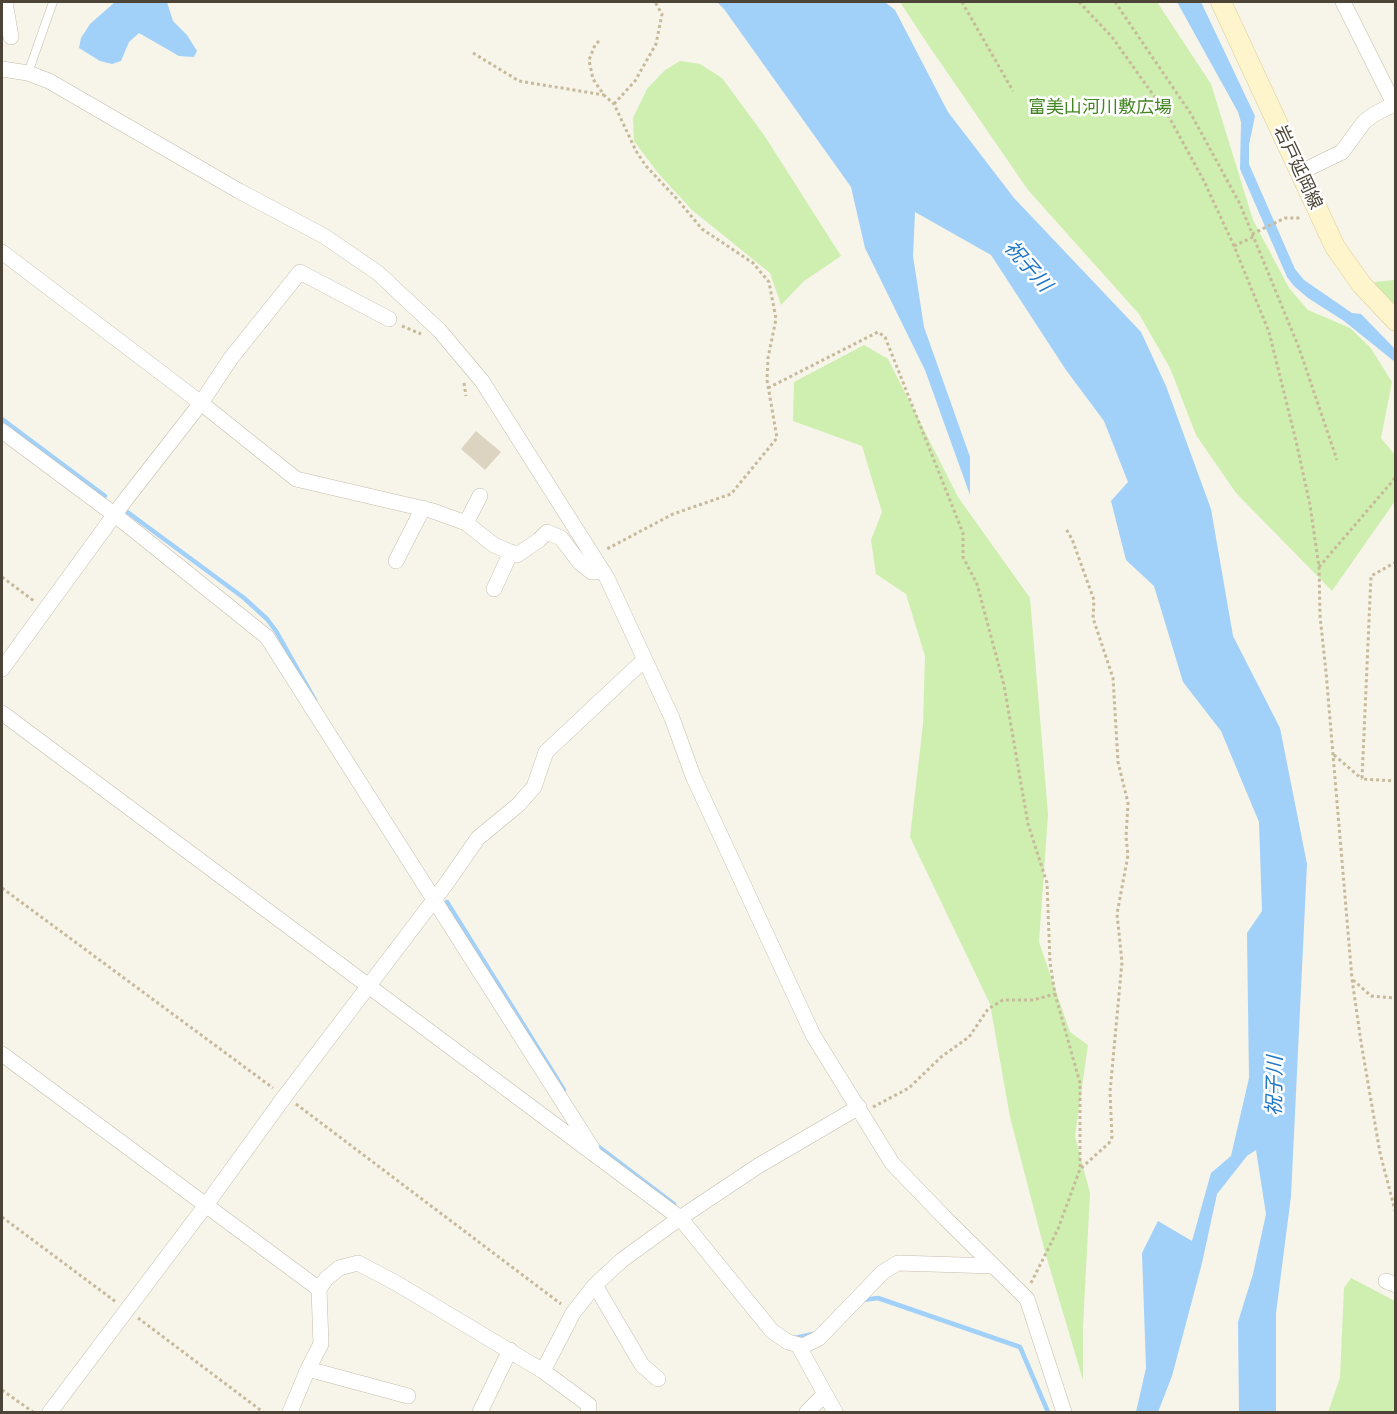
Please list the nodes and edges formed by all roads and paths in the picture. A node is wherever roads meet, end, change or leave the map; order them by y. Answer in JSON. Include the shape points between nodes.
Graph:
{"nodes":[{"id":1,"x":4,"y":2,"type":"edge"},
{"id":2,"x":53,"y":2,"type":"edge"},
{"id":3,"x":656,"y":2,"type":"edge"},
{"id":4,"x":962,"y":2,"type":"edge"},
{"id":5,"x":1079,"y":2,"type":"edge"},
{"id":6,"x":1115,"y":2,"type":"edge"},
{"id":7,"x":1221,"y":2,"type":"edge"},
{"id":8,"x":1343,"y":2,"type":"edge"},
{"id":9,"x":11,"y":37,"type":"dead end"},
{"id":10,"x":599,"y":41,"type":"dead end"},
{"id":11,"x":474,"y":53,"type":"dead end"},
{"id":12,"x":2,"y":69,"type":"edge"},
{"id":13,"x":28,"y":73,"type":"junction"},
{"id":14,"x":1013,"y":91,"type":"dead end"},
{"id":15,"x":604,"y":95,"type":"junction"},
{"id":16,"x":614,"y":104,"type":"junction"},
{"id":17,"x":1395,"y":104,"type":"edge"},
{"id":18,"x":1301,"y":172,"type":"junction"},
{"id":19,"x":1298,"y":218,"type":"dead end"},
{"id":20,"x":1253,"y":235,"type":"junction"},
{"id":21,"x":1233,"y":246,"type":"junction"},
{"id":22,"x":2,"y":252,"type":"edge"},
{"id":23,"x":388,"y":319,"type":"dead end"},
{"id":24,"x":1395,"y":321,"type":"edge"},
{"id":25,"x":768,"y":388,"type":"junction"},
{"id":26,"x":201,"y":402,"type":"junction"},
{"id":27,"x":2,"y":431,"type":"edge"},
{"id":28,"x":1337,"y":460,"type":"dead end"},
{"id":29,"x":1395,"y":477,"type":"edge"},
{"id":30,"x":480,"y":496,"type":"dead end"},
{"id":31,"x":423,"y":508,"type":"junction"},
{"id":32,"x":115,"y":515,"type":"junction"},
{"id":33,"x":466,"y":523,"type":"junction"},
{"id":34,"x":1066,"y":529,"type":"dead end"},
{"id":35,"x":512,"y":552,"type":"junction"},
{"id":36,"x":592,"y":557,"type":"junction"},
{"id":37,"x":396,"y":561,"type":"dead end"},
{"id":38,"x":1395,"y":562,"type":"edge"},
{"id":39,"x":1319,"y":567,"type":"junction"},
{"id":40,"x":602,"y":571,"type":"junction"},
{"id":41,"x":2,"y":576,"type":"edge"},
{"id":42,"x":494,"y":589,"type":"dead end"},
{"id":43,"x":45,"y":609,"type":"junction"},
{"id":44,"x":644,"y":660,"type":"junction"},
{"id":45,"x":2,"y":669,"type":"edge"},
{"id":46,"x":2,"y":713,"type":"edge"},
{"id":47,"x":1334,"y":755,"type":"junction"},
{"id":48,"x":1362,"y":779,"type":"junction"},
{"id":49,"x":1395,"y":781,"type":"edge"},
{"id":50,"x":434,"y":899,"type":"junction"},
{"id":51,"x":1352,"y":979,"type":"junction"},
{"id":52,"x":370,"y":986,"type":"junction"},
{"id":53,"x":1055,"y":994,"type":"junction"},
{"id":54,"x":1395,"y":998,"type":"edge"},
{"id":55,"x":2,"y":1054,"type":"edge"},
{"id":56,"x":861,"y":1110,"type":"junction"},
{"id":57,"x":596,"y":1154,"type":"junction"},
{"id":58,"x":1080,"y":1169,"type":"junction"},
{"id":59,"x":206,"y":1205,"type":"junction"},
{"id":60,"x":1395,"y":1214,"type":"edge"},
{"id":61,"x":2,"y":1217,"type":"edge"},
{"id":62,"x":680,"y":1218,"type":"junction"},
{"id":63,"x":993,"y":1266,"type":"junction"},
{"id":64,"x":595,"y":1285,"type":"junction"},
{"id":65,"x":320,"y":1289,"type":"junction"},
{"id":66,"x":1027,"y":1299,"type":"junction"},
{"id":67,"x":127,"y":1310,"type":"junction"},
{"id":68,"x":798,"y":1344,"type":"junction"},
{"id":69,"x":510,"y":1350,"type":"junction"},
{"id":70,"x":308,"y":1369,"type":"junction"},
{"id":71,"x":543,"y":1371,"type":"junction"},
{"id":72,"x":658,"y":1379,"type":"dead end"},
{"id":73,"x":2,"y":1390,"type":"edge"},
{"id":74,"x":825,"y":1395,"type":"junction"},
{"id":75,"x":408,"y":1396,"type":"dead end"},
{"id":76,"x":33,"y":1413,"type":"edge"},
{"id":77,"x":50,"y":1413,"type":"edge"},
{"id":78,"x":263,"y":1413,"type":"edge"},
{"id":79,"x":290,"y":1413,"type":"edge"},
{"id":80,"x":480,"y":1413,"type":"edge"},
{"id":81,"x":588,"y":1413,"type":"edge"},
{"id":82,"x":807,"y":1413,"type":"edge"},
{"id":83,"x":836,"y":1413,"type":"edge"},
{"id":84,"x":1064,"y":1413,"type":"edge"}],
"edges":[{"from":1,"to":9,"type":"street"},
{"from":2,"to":13,"type":"lane"},
{"from":3,"to":16,"type":"path","via":[[662,14],[656,44],[635,81]]},
{"from":4,"to":14,"type":"path"},
{"from":5,"to":21,"type":"path","via":[[1112,38],[1169,117]]},
{"from":6,"to":20,"type":"path","via":[[1191,114]]},
{"from":7,"to":18,"type":"main road","name":"岩戸延岡線"},
{"from":8,"to":17,"type":"street"},
{"from":10,"to":15,"type":"path","via":[[589,60],[593,79]]},
{"from":11,"to":15,"type":"path","via":[[519,81]]},
{"from":12,"to":13,"type":"street"},
{"from":13,"to":36,"type":"street","via":[[49,81],[324,236],[378,273],[439,330],[482,381]]},
{"from":15,"to":16,"type":"path"},
{"from":16,"to":25,"type":"path","via":[[646,166],[702,229],[753,263],[770,282],[776,319],[768,358]]},
{"from":17,"to":18,"type":"street","via":[[1364,122],[1342,152]]},
{"from":18,"to":24,"type":"main road","name":"岩戸延岡線","via":[[1335,247]]},
{"from":19,"to":20,"type":"path","via":[[1285,218]]},
{"from":20,"to":21,"type":"path"},
{"from":20,"to":28,"type":"path","via":[[1299,348]]},
{"from":21,"to":39,"type":"path","via":[[1271,339],[1299,451]]},
{"from":22,"to":26,"type":"street"},
{"from":23,"to":26,"type":"street","via":[[300,272]]},
{"from":25,"to":36,"type":"path","via":[[777,438],[731,494],[673,514]]},
{"from":25,"to":53,"type":"path","via":[[878,332],[885,338],[963,533],[963,556],[977,584],[1004,685],[1028,824],[1047,883]]},
{"from":26,"to":31,"type":"street","via":[[296,479]]},
{"from":26,"to":32,"type":"street"},
{"from":27,"to":32,"type":"street"},
{"from":29,"to":39,"type":"path"},
{"from":30,"to":33,"type":"street"},
{"from":31,"to":33,"type":"street"},
{"from":31,"to":37,"type":"street"},
{"from":32,"to":43,"type":"street"},
{"from":32,"to":50,"type":"street","via":[[267,637]]},
{"from":33,"to":35,"type":"street","via":[[494,545]]},
{"from":34,"to":58,"type":"path","via":[[1094,600],[1093,618],[1113,678],[1118,762],[1128,803],[1128,855],[1117,914],[1122,962],[1110,1092],[1113,1129],[1108,1143]]},
{"from":35,"to":40,"type":"street","via":[[517,555],[547,532],[561,538],[592,572]]},
{"from":35,"to":42,"type":"street"},
{"from":36,"to":40,"type":"street"},
{"from":38,"to":48,"type":"path","via":[[1371,576]]},
{"from":39,"to":47,"type":"path"},
{"from":40,"to":44,"type":"street"},
{"from":41,"to":43,"type":"path"},
{"from":43,"to":45,"type":"street"},
{"from":44,"to":50,"type":"street","via":[[546,752],[534,787],[478,838]]},
{"from":44,"to":56,"type":"street","via":[[813,1035]]},
{"from":46,"to":52,"type":"street"},
{"from":47,"to":48,"type":"path"},
{"from":47,"to":51,"type":"path"},
{"from":48,"to":49,"type":"path"},
{"from":50,"to":52,"type":"street"},
{"from":50,"to":57,"type":"street"},
{"from":51,"to":54,"type":"path","via":[[1371,996]]},
{"from":51,"to":60,"type":"path","via":[[1380,1153]]},
{"from":52,"to":57,"type":"street"},
{"from":52,"to":59,"type":"street"},
{"from":53,"to":56,"type":"path","via":[[1033,1000],[1003,1000],[988,1009],[969,1037],[909,1088]]},
{"from":53,"to":58,"type":"path","via":[[1080,1083]]},
{"from":55,"to":59,"type":"street"},
{"from":56,"to":62,"type":"street","via":[[758,1166]]},
{"from":56,"to":63,"type":"street","via":[[892,1162]]},
{"from":57,"to":62,"type":"street"},
{"from":58,"to":66,"type":"path","via":[[1048,1252],[1033,1276]]},
{"from":59,"to":65,"type":"street"},
{"from":59,"to":67,"type":"street"},
{"from":61,"to":67,"type":"path"},
{"from":62,"to":64,"type":"street"},
{"from":62,"to":68,"type":"street","via":[[772,1331]]},
{"from":63,"to":66,"type":"street"},
{"from":63,"to":68,"type":"street","via":[[898,1263],[883,1272],[819,1338],[803,1346]]},
{"from":64,"to":71,"type":"street","via":[[573,1312]]},
{"from":64,"to":72,"type":"street","via":[[642,1365]]},
{"from":65,"to":69,"type":"street","via":[[339,1268],[358,1263]]},
{"from":65,"to":70,"type":"street","via":[[321,1344]]},
{"from":66,"to":84,"type":"street"},
{"from":67,"to":77,"type":"street"},
{"from":67,"to":78,"type":"path"},
{"from":68,"to":74,"type":"street"},
{"from":69,"to":71,"type":"street"},
{"from":69,"to":80,"type":"street"},
{"from":70,"to":75,"type":"street"},
{"from":70,"to":79,"type":"street"},
{"from":71,"to":81,"type":"street","via":[[588,1405]]},
{"from":73,"to":76,"type":"path"},
{"from":74,"to":82,"type":"street"},
{"from":74,"to":83,"type":"street"}]}
